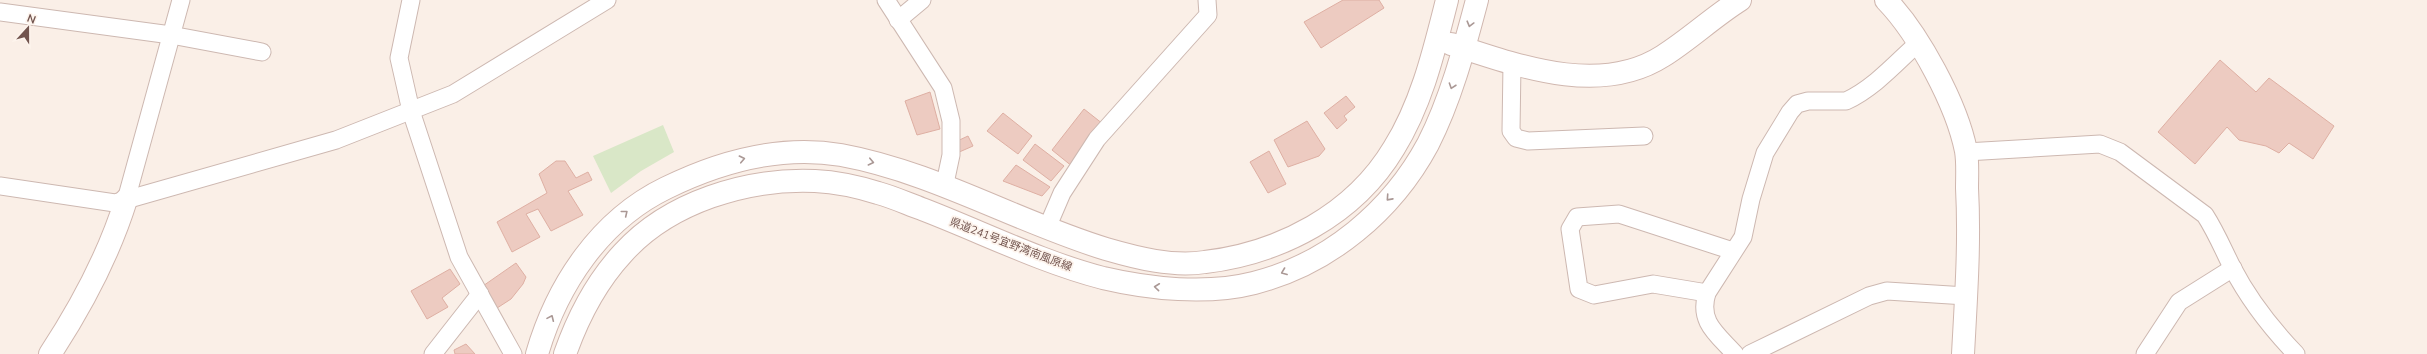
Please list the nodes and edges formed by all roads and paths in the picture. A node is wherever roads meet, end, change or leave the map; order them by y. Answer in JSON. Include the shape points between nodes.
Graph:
{"nodes":[{"id":1,"x":181,"y":0,"type":"edge"},
{"id":2,"x":411,"y":0,"type":"edge"},
{"id":3,"x":607,"y":0,"type":"edge"},
{"id":4,"x":886,"y":0,"type":"edge"},
{"id":5,"x":922,"y":0,"type":"edge"},
{"id":6,"x":1207,"y":0,"type":"edge"},
{"id":7,"x":1447,"y":0,"type":"edge"},
{"id":8,"x":1477,"y":0,"type":"edge"},
{"id":9,"x":1740,"y":0,"type":"edge"},
{"id":10,"x":1886,"y":0,"type":"edge"},
{"id":11,"x":0,"y":12,"type":"edge"},
{"id":12,"x":898,"y":20,"type":"junction"},
{"id":13,"x":171,"y":35,"type":"junction"},
{"id":14,"x":1437,"y":40,"type":"junction"},
{"id":15,"x":1918,"y":43,"type":"junction"},
{"id":16,"x":1464,"y":48,"type":"junction"},
{"id":17,"x":262,"y":52,"type":"dead end"},
{"id":18,"x":1512,"y":64,"type":"junction"},
{"id":19,"x":411,"y":112,"type":"junction"},
{"id":20,"x":1644,"y":136,"type":"dead end"},
{"id":21,"x":1966,"y":152,"type":"junction"},
{"id":22,"x":0,"y":186,"type":"edge"},
{"id":23,"x":944,"y":188,"type":"junction"},
{"id":24,"x":126,"y":200,"type":"junction"},
{"id":25,"x":1046,"y":228,"type":"junction"},
{"id":26,"x":1733,"y":251,"type":"junction"},
{"id":27,"x":2233,"y":268,"type":"junction"},
{"id":28,"x":1707,"y":293,"type":"junction"},
{"id":29,"x":480,"y":294,"type":"junction"},
{"id":30,"x":1966,"y":296,"type":"junction"},
{"id":31,"x":50,"y":354,"type":"edge"},
{"id":32,"x":433,"y":354,"type":"edge"},
{"id":33,"x":514,"y":354,"type":"edge"},
{"id":34,"x":537,"y":354,"type":"edge"},
{"id":35,"x":565,"y":354,"type":"edge"},
{"id":36,"x":1735,"y":354,"type":"edge"},
{"id":37,"x":1750,"y":354,"type":"edge"},
{"id":38,"x":1963,"y":354,"type":"edge"},
{"id":39,"x":2145,"y":354,"type":"edge"},
{"id":40,"x":2296,"y":354,"type":"edge"}],
"edges":[{"from":1,"to":13,"type":"street"},
{"from":2,"to":19,"type":"street","via":[[399,58]]},
{"from":3,"to":19,"type":"street","via":[[453,94]]},
{"from":4,"to":12,"type":"street"},
{"from":5,"to":12,"type":"street"},
{"from":6,"to":25,"type":"street","via":[[1208,15],[1097,139],[1062,193]]},
{"from":7,"to":14,"type":"main road"},
{"from":8,"to":16,"type":"main road","name":"県道241号宜野湾南風原線","one_way":true},
{"from":9,"to":18,"type":"main road","via":[[1663,56],[1640,67],[1615,74],[1582,75]]},
{"from":10,"to":15,"type":"main road","via":[[1896,10]]},
{"from":11,"to":13,"type":"street"},
{"from":12,"to":23,"type":"street","via":[[943,88],[951,121],[951,155]]},
{"from":13,"to":17,"type":"street"},
{"from":13,"to":24,"type":"street"},
{"from":14,"to":16,"type":"main road"},
{"from":14,"to":25,"type":"main road","via":[[1410,118],[1393,150],[1371,179],[1338,210],[1294,238],[1252,252],[1203,263],[1155,261],[1106,249]]},
{"from":15,"to":21,"type":"main road","via":[[1956,117]]},
{"from":15,"to":26,"type":"street","via":[[1852,99],[1797,104],[1765,153],[1743,237]]},
{"from":16,"to":18,"type":"main road"},
{"from":16,"to":35,"type":"main road","name":"県道241号宜野湾南風原線","one_way":true,"via":[[1450,92],[1427,144],[1399,188],[1367,223],[1333,249],[1254,283],[1199,290],[1156,287],[1102,277],[1044,259],[880,193],[819,181],[796,181],[761,185],[689,205],[653,226],[623,252],[597,286],[580,317]]},
{"from":18,"to":20,"type":"street","via":[[1511,131],[1516,138],[1528,141]]},
{"from":19,"to":24,"type":"street","via":[[336,140]]},
{"from":19,"to":29,"type":"street","via":[[459,257]]},
{"from":21,"to":27,"type":"street","via":[[2100,144],[2110,146],[2205,215]]},
{"from":21,"to":30,"type":"main road","via":[[1970,230]]},
{"from":22,"to":24,"type":"street","via":[[115,203]]},
{"from":23,"to":25,"type":"main road"},
{"from":34,"to":23,"type":"main road","one_way":true,"via":[[568,279],[594,243],[625,212],[656,192],[695,174],[741,159],[789,153],[839,155],[886,166]]},
{"from":24,"to":31,"type":"main road","via":[[116,230],[88,288]]},
{"from":26,"to":28,"type":"street"},
{"from":26,"to":28,"type":"street","via":[[1619,214],[1577,216],[1570,229],[1579,289],[1594,295],[1652,284]]},
{"from":27,"to":39,"type":"street","via":[[2179,302]]},
{"from":27,"to":40,"type":"street","via":[[2268,321]]},
{"from":28,"to":36,"type":"street","via":[[1704,313],[1707,322]]},
{"from":29,"to":32,"type":"street"},
{"from":29,"to":33,"type":"street"},
{"from":30,"to":37,"type":"street","via":[[1887,291],[1869,296]]},
{"from":30,"to":38,"type":"main road"}]}
